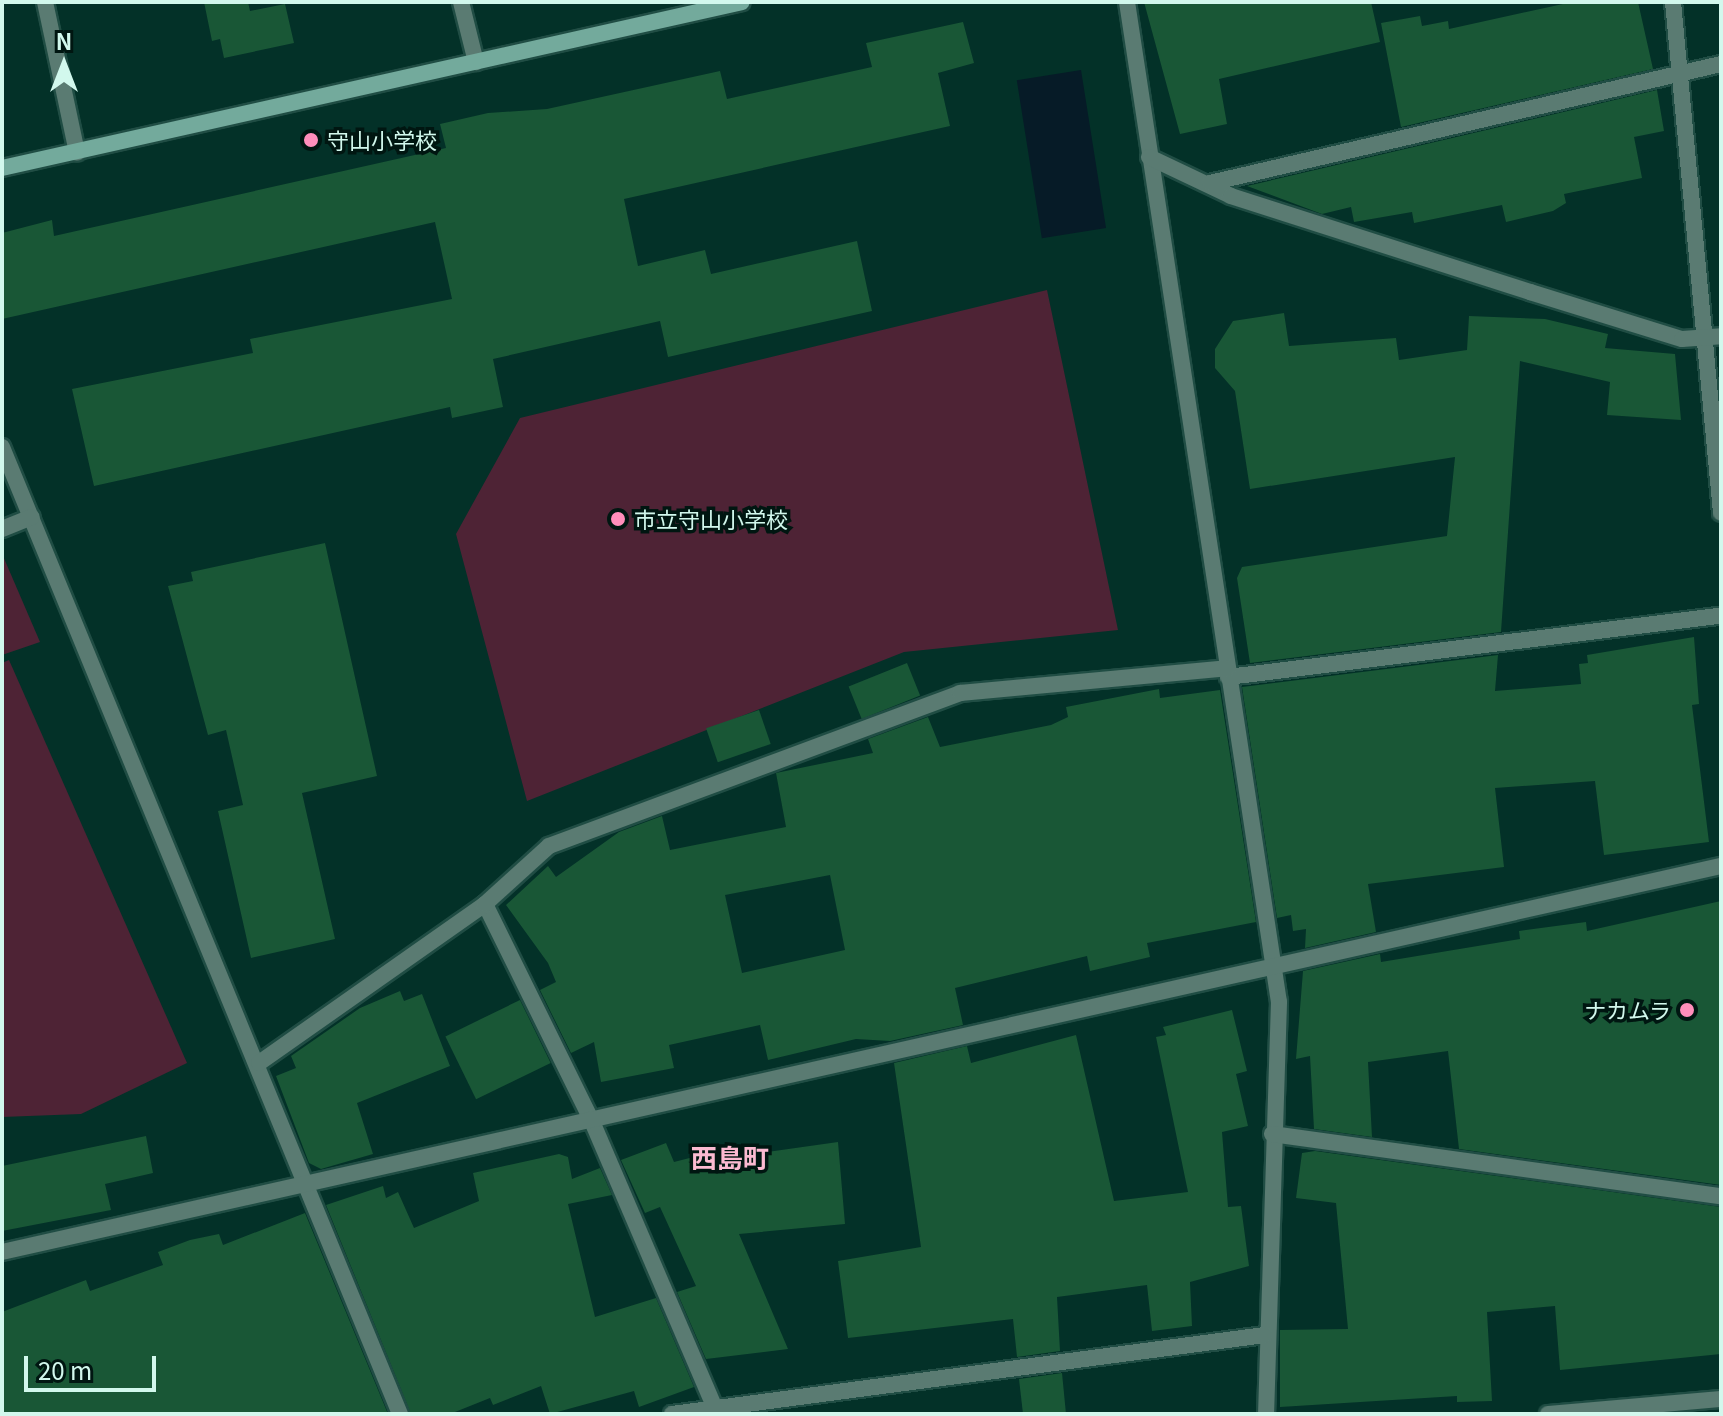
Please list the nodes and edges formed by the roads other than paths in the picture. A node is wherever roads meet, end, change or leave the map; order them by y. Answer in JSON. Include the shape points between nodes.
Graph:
{"nodes":[{"id":1,"x":45,"y":2,"type":"edge"},
{"id":2,"x":461,"y":2,"type":"edge"},
{"id":3,"x":742,"y":2,"type":"edge"},
{"id":4,"x":1127,"y":2,"type":"edge"},
{"id":5,"x":1673,"y":2,"type":"edge"},
{"id":6,"x":476,"y":62,"type":"junction"},
{"id":7,"x":1721,"y":64,"type":"edge"},
{"id":8,"x":1678,"y":73,"type":"junction"},
{"id":9,"x":77,"y":153,"type":"junction"},
{"id":10,"x":1149,"y":157,"type":"junction"},
{"id":11,"x":2,"y":168,"type":"edge"},
{"id":12,"x":1210,"y":183,"type":"junction"},
{"id":13,"x":1714,"y":337,"type":"edge"},
{"id":14,"x":2,"y":447,"type":"edge"},
{"id":15,"x":1721,"y":513,"type":"edge"},
{"id":16,"x":32,"y":517,"type":"junction"},
{"id":17,"x":2,"y":529,"type":"edge"},
{"id":18,"x":1721,"y":616,"type":"edge"},
{"id":19,"x":1228,"y":672,"type":"junction"},
{"id":20,"x":1721,"y":866,"type":"edge"},
{"id":21,"x":485,"y":904,"type":"junction"},
{"id":22,"x":1275,"y":966,"type":"junction"},
{"id":23,"x":259,"y":1063,"type":"junction"},
{"id":24,"x":591,"y":1119,"type":"junction"},
{"id":25,"x":1272,"y":1134,"type":"junction"},
{"id":26,"x":306,"y":1188,"type":"junction"},
{"id":27,"x":1721,"y":1196,"type":"edge"},
{"id":28,"x":2,"y":1252,"type":"edge"},
{"id":29,"x":1265,"y":1335,"type":"junction"},
{"id":30,"x":1721,"y":1399,"type":"edge"},
{"id":31,"x":715,"y":1409,"type":"edge"},
{"id":32,"x":400,"y":1414,"type":"edge"},
{"id":33,"x":672,"y":1414,"type":"edge"},
{"id":34,"x":1266,"y":1414,"type":"edge"},
{"id":35,"x":1548,"y":1414,"type":"edge"}],
"edges":[{"from":1,"to":9,"type":"street"},
{"from":2,"to":6,"type":"street"},
{"from":3,"to":6,"type":"street"},
{"from":4,"to":10,"type":"street"},
{"from":5,"to":8,"type":"street"},
{"from":6,"to":9,"type":"street"},
{"from":7,"to":8,"type":"street"},
{"from":8,"to":12,"type":"street"},
{"from":8,"to":13,"type":"street"},
{"from":9,"to":11,"type":"street"},
{"from":10,"to":12,"type":"street"},
{"from":10,"to":19,"type":"street"},
{"from":12,"to":13,"type":"street","via":[[1231,196],[1682,339]]},
{"from":13,"to":15,"type":"street"},
{"from":14,"to":16,"type":"street"},
{"from":16,"to":17,"type":"street"},
{"from":16,"to":23,"type":"street"},
{"from":18,"to":19,"type":"street"},
{"from":19,"to":21,"type":"street","via":[[960,693],[549,846]]},
{"from":19,"to":22,"type":"street"},
{"from":20,"to":22,"type":"street"},
{"from":21,"to":23,"type":"street"},
{"from":21,"to":24,"type":"street"},
{"from":22,"to":24,"type":"street"},
{"from":22,"to":25,"type":"street"},
{"from":23,"to":26,"type":"street"},
{"from":24,"to":26,"type":"street"},
{"from":24,"to":31,"type":"street"},
{"from":25,"to":27,"type":"street"},
{"from":25,"to":29,"type":"street"},
{"from":26,"to":28,"type":"street"},
{"from":26,"to":32,"type":"street"},
{"from":29,"to":31,"type":"street"},
{"from":29,"to":34,"type":"street"},
{"from":30,"to":35,"type":"street"},
{"from":31,"to":33,"type":"street"}]}
